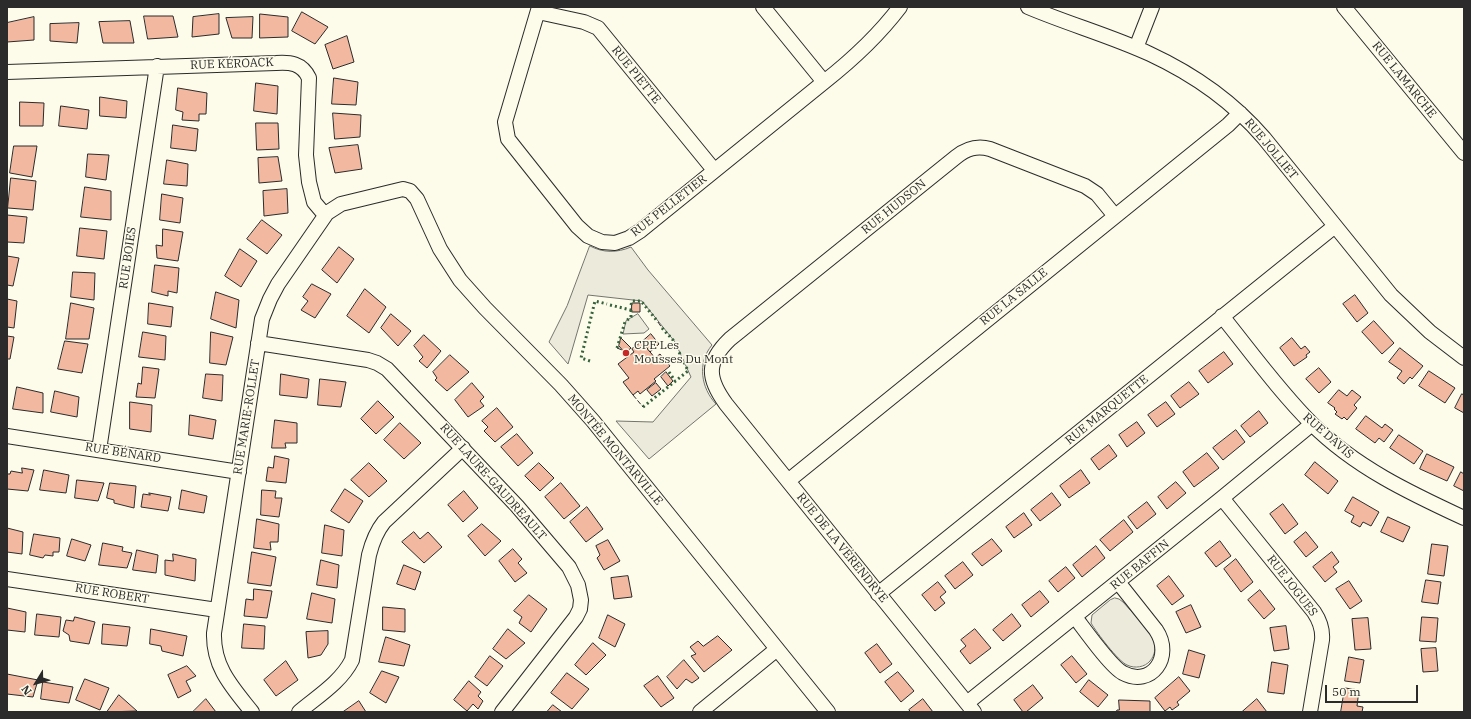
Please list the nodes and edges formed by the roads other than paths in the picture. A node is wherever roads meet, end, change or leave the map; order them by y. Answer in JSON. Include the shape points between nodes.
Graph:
{"nodes":[{"id":1,"x":763,"y":7,"type":"edge"},
{"id":2,"x":900,"y":7,"type":"edge"},
{"id":3,"x":1028,"y":7,"type":"edge"},
{"id":4,"x":1152,"y":7,"type":"edge"},
{"id":5,"x":1344,"y":7,"type":"edge"},
{"id":6,"x":539,"y":9,"type":"edge"},
{"id":7,"x":1136,"y":48,"type":"junction"},
{"id":8,"x":157,"y":66,"type":"junction"},
{"id":9,"x":7,"y":72,"type":"edge"},
{"id":10,"x":824,"y":82,"type":"junction"},
{"id":11,"x":1240,"y":113,"type":"junction"},
{"id":12,"x":1464,"y":153,"type":"edge"},
{"id":13,"x":714,"y":170,"type":"junction"},
{"id":14,"x":407,"y":189,"type":"joint"},
{"id":15,"x":325,"y":215,"type":"junction"},
{"id":16,"x":1115,"y":216,"type":"junction"},
{"id":17,"x":1335,"y":226,"type":"junction"},
{"id":18,"x":1222,"y":316,"type":"junction"},
{"id":19,"x":258,"y":342,"type":"junction"},
{"id":20,"x":1464,"y":358,"type":"edge"},
{"id":21,"x":713,"y":383,"type":"joint"},
{"id":22,"x":1312,"y":424,"type":"junction"},
{"id":23,"x":7,"y":436,"type":"edge"},
{"id":24,"x":463,"y":448,"type":"junction"},
{"id":25,"x":99,"y":450,"type":"junction"},
{"id":26,"x":239,"y":472,"type":"junction"},
{"id":27,"x":788,"y":481,"type":"junction"},
{"id":28,"x":1222,"y":498,"type":"junction"},
{"id":29,"x":1464,"y":518,"type":"edge"},
{"id":30,"x":7,"y":578,"type":"edge"},
{"id":31,"x":1118,"y":582,"type":"junction"},
{"id":32,"x":878,"y":594,"type":"junction"},
{"id":33,"x":217,"y":610,"type":"junction"},
{"id":34,"x":1075,"y":617,"type":"junction"},
{"id":35,"x":777,"y":649,"type":"junction"},
{"id":36,"x":970,"y":708,"type":"edge"},
{"id":37,"x":252,"y":712,"type":"edge"},
{"id":38,"x":299,"y":712,"type":"edge"},
{"id":39,"x":502,"y":712,"type":"edge"},
{"id":40,"x":700,"y":712,"type":"edge"},
{"id":41,"x":828,"y":712,"type":"edge"},
{"id":42,"x":1310,"y":712,"type":"edge"}],
"edges":[{"from":1,"to":10,"type":"street"},
{"from":2,"to":10,"type":"street","name":"RUE PELLETIER","via":[[851,60]]},
{"from":3,"to":7,"type":"street","name":"RUE JOLLIET"},
{"from":4,"to":7,"type":"street"},
{"from":5,"to":12,"type":"street","name":"RUE LAMARCHE"},
{"from":6,"to":13,"type":"street","name":"RUE PIETTE","via":[[598,28]]},
{"from":6,"to":13,"type":"street","name":"RUE PELLETIER","via":[[504,122],[508,139],[577,226],[597,241],[615,243],[629,238]]},
{"from":7,"to":11,"type":"street","name":"RUE JOLLIET","via":[[1193,78]]},
{"from":8,"to":9,"type":"street","name":"RUE KÉROACK"},
{"from":8,"to":15,"type":"street","name":"RUE KÉROACK","via":[[283,62],[303,68],[310,82],[306,155],[309,187],[314,202]]},
{"from":8,"to":25,"type":"street","name":"RUE BOIES"},
{"from":10,"to":13,"type":"street","name":"RUE PELLETIER"},
{"from":11,"to":16,"type":"street","name":"RUE LA SALLE"},
{"from":11,"to":17,"type":"street","name":"RUE JOLLIET","via":[[1264,138]]},
{"from":14,"to":15,"type":"street","name":"RUE MARIE-ROLLET","via":[[341,204]]},
{"from":14,"to":35,"type":"street","name":"MONTÉE MONTARVILLE","via":[[417,199],[444,256],[460,280],[593,421]]},
{"from":15,"to":19,"type":"street","name":"RUE MARIE-ROLLET","via":[[272,295],[262,319]]},
{"from":16,"to":21,"type":"street","name":"RUE HUDSON","via":[[1097,194],[1085,186],[990,149],[968,149],[730,339],[713,361]]},
{"from":16,"to":27,"type":"street","name":"RUE LA SALLE"},
{"from":17,"to":18,"type":"street","name":"RUE MARQUETTE"},
{"from":17,"to":20,"type":"street","name":"RUE JOLLIET","via":[[1404,308]]},
{"from":18,"to":22,"type":"street","name":"RUE DAVIS"},
{"from":18,"to":32,"type":"street","name":"RUE MARQUETTE"},
{"from":19,"to":24,"type":"street","name":"RUE LAURE-GAUDREAULT","via":[[377,363],[395,376]]},
{"from":19,"to":26,"type":"street","name":"RUE MARIE-ROLLET"},
{"from":21,"to":27,"type":"street","name":"RUE DE LA VÉRENDRYE","via":[[726,404]]},
{"from":22,"to":28,"type":"street","name":"RUE BAFFIN"},
{"from":22,"to":29,"type":"street","name":"RUE DAVIS","via":[[1338,447],[1378,475],[1425,501]]},
{"from":23,"to":25,"type":"street","name":"RUE BÉNARD"},
{"from":24,"to":38,"type":"street","via":[[379,528],[370,550],[352,660],[338,679]]},
{"from":24,"to":39,"type":"street","name":"RUE LAURE-GAUDREAULT","via":[[562,559],[576,580],[580,596],[580,609],[576,617]]},
{"from":25,"to":26,"type":"street","name":"RUE BÉNARD"},
{"from":26,"to":33,"type":"street","name":"RUE MARIE-ROLLET"},
{"from":27,"to":32,"type":"street","name":"RUE DE LA VÉRENDRYE"},
{"from":28,"to":31,"type":"street","name":"RUE BAFFIN"},
{"from":28,"to":42,"type":"street","name":"RUE JOGUES","via":[[1320,622],[1322,640]]},
{"from":30,"to":33,"type":"street","name":"RUE ROBERT"},
{"from":31,"to":34,"type":"street","name":"RUE BAFFIN"},
{"from":31,"to":34,"type":"street","via":[[1161,638],[1163,656],[1154,670],[1138,677],[1121,672]]},
{"from":32,"to":36,"type":"street","name":"RUE DE LA VÉRENDRYE"},
{"from":33,"to":37,"type":"street","name":"RUE MARIE-ROLLET","via":[[214,638],[218,662],[229,682]]},
{"from":34,"to":36,"type":"street","name":"RUE BAFFIN"},
{"from":35,"to":40,"type":"street"},
{"from":35,"to":41,"type":"street","name":"MONTÉE MONTARVILLE"}]}
